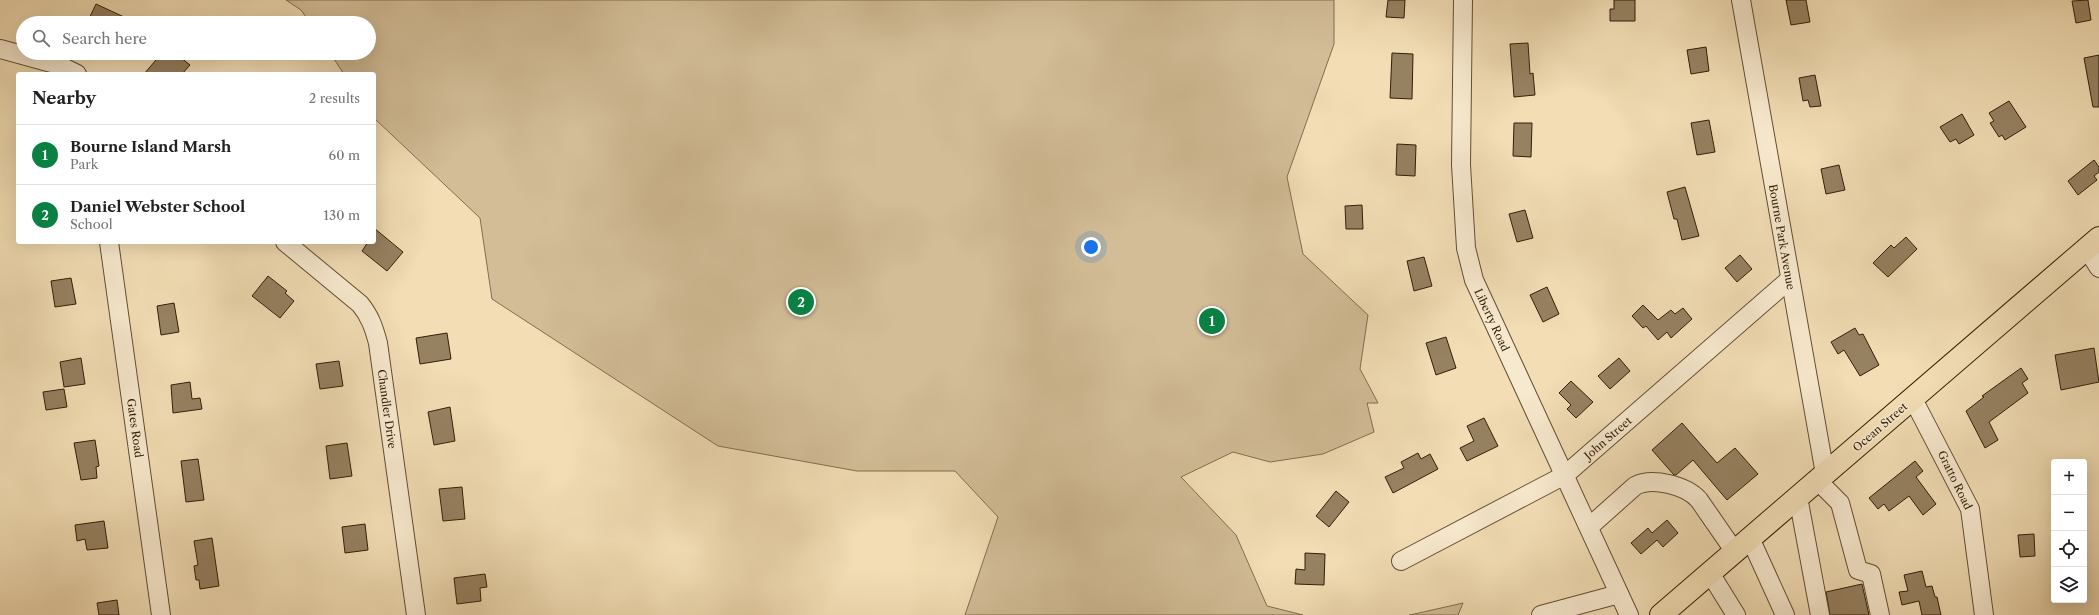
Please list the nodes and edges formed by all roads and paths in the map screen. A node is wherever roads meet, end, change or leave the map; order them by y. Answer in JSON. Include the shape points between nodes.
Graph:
{"nodes":[{"id":1,"x":1463,"y":0,"type":"edge"},
{"id":2,"x":1741,"y":0,"type":"edge"},
{"id":3,"x":0,"y":49,"type":"edge"},
{"id":4,"x":16,"y":53,"type":"edge"},
{"id":5,"x":41,"y":60,"type":"edge"},
{"id":6,"x":73,"y":72,"type":"edge"},
{"id":7,"x":109,"y":244,"type":"edge"},
{"id":8,"x":287,"y":244,"type":"edge"},
{"id":9,"x":2093,"y":244,"type":"edge"},
{"id":10,"x":2099,"y":268,"type":"edge"},
{"id":11,"x":1790,"y":279,"type":"junction"},
{"id":12,"x":1913,"y":399,"type":"junction"},
{"id":13,"x":1565,"y":475,"type":"junction"},
{"id":14,"x":1821,"y":478,"type":"junction"},
{"id":15,"x":1798,"y":497,"type":"junction"},
{"id":16,"x":1589,"y":527,"type":"junction"},
{"id":17,"x":1743,"y":545,"type":"junction"},
{"id":18,"x":1401,"y":561,"type":"dead end"},
{"id":19,"x":1710,"y":573,"type":"junction"},
{"id":20,"x":1619,"y":594,"type":"junction"},
{"id":21,"x":161,"y":615,"type":"edge"},
{"id":22,"x":416,"y":615,"type":"edge"},
{"id":23,"x":1541,"y":615,"type":"edge"},
{"id":24,"x":1629,"y":615,"type":"edge"},
{"id":25,"x":1661,"y":615,"type":"edge"},
{"id":26,"x":1736,"y":615,"type":"edge"},
{"id":27,"x":1785,"y":615,"type":"edge"},
{"id":28,"x":1820,"y":615,"type":"edge"},
{"id":29,"x":1880,"y":615,"type":"edge"},
{"id":30,"x":1984,"y":615,"type":"edge"}],
"edges":[{"from":1,"to":13,"type":"street","name":"Liberty Road","via":[[1461,164],[1466,248],[1478,293]]},
{"from":2,"to":11,"type":"street","name":"Bourne Park Avenue"},
{"from":3,"to":4,"type":"street"},
{"from":5,"to":6,"type":"street"},
{"from":7,"to":21,"type":"street","name":"Gates Road"},
{"from":8,"to":22,"type":"street","name":"Chandler Drive","via":[[360,304],[370,316],[378,344]]},
{"from":9,"to":10,"type":"street"},
{"from":9,"to":12,"type":"main road","name":"Ocean Street"},
{"from":11,"to":13,"type":"street","name":"John Street"},
{"from":11,"to":14,"type":"street","name":"Bourne Park Avenue"},
{"from":12,"to":14,"type":"main road","name":"Ocean Street"},
{"from":12,"to":30,"type":"street","name":"Gratto Road","via":[[1970,509]]},
{"from":13,"to":16,"type":"street","name":"Liberty Road"},
{"from":13,"to":18,"type":"street","name":"John Street"},
{"from":14,"to":15,"type":"main road","name":"Ocean Street"},
{"from":14,"to":29,"type":"street","via":[[1840,503],[1858,570],[1871,574]]},
{"from":15,"to":17,"type":"main road","name":"Ocean Street"},
{"from":15,"to":28,"type":"street"},
{"from":16,"to":17,"type":"street","via":[[1640,483],[1678,486],[1691,492]]},
{"from":16,"to":20,"type":"street","name":"Liberty Road"},
{"from":17,"to":19,"type":"main road","name":"Ocean Street"},
{"from":17,"to":27,"type":"street"},
{"from":19,"to":25,"type":"main road","name":"Ocean Street"},
{"from":19,"to":26,"type":"street"},
{"from":20,"to":23,"type":"street"},
{"from":20,"to":24,"type":"street","name":"Liberty Road"}]}
